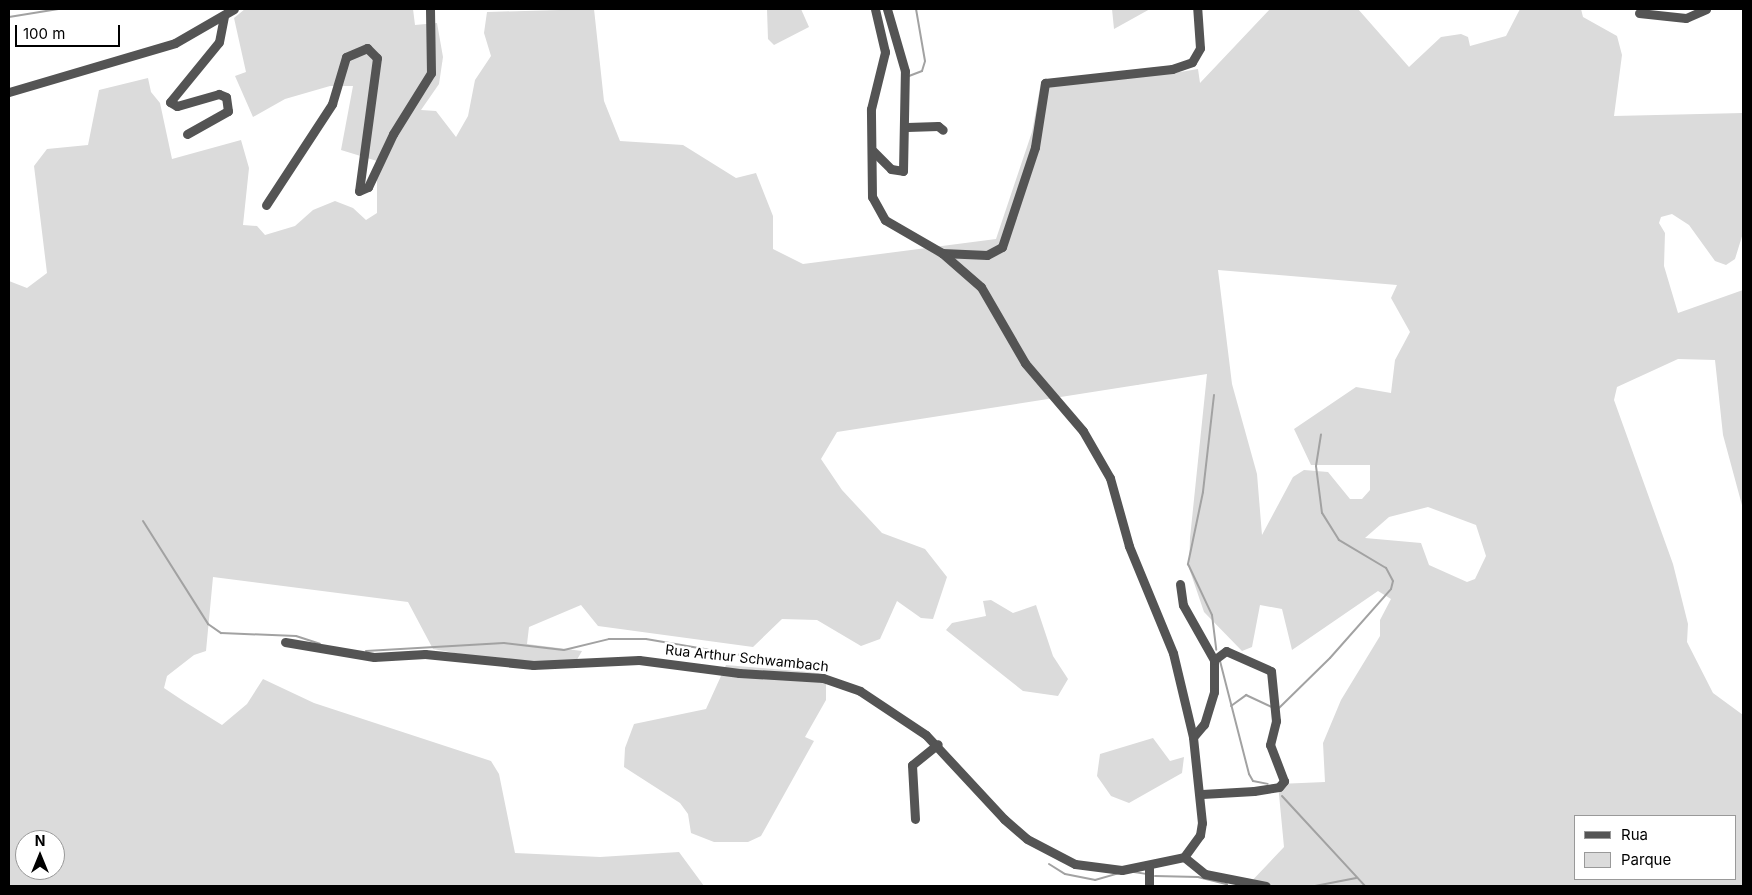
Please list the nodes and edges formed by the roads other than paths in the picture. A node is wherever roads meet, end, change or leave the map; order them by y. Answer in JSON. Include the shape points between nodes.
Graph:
{"nodes":[{"id":1,"x":234,"y":9,"type":"edge"},
{"id":2,"x":430,"y":9,"type":"edge"},
{"id":3,"x":875,"y":9,"type":"edge"},
{"id":4,"x":887,"y":9,"type":"edge"},
{"id":5,"x":1197,"y":9,"type":"edge"},
{"id":6,"x":1706,"y":9,"type":"edge"},
{"id":7,"x":1639,"y":14,"type":"dead end"},
{"id":8,"x":224,"y":16,"type":"junction"},
{"id":9,"x":9,"y":92,"type":"edge"},
{"id":10,"x":907,"y":127,"type":"junction"},
{"id":11,"x":943,"y":130,"type":"dead end"},
{"id":12,"x":187,"y":134,"type":"dead end"},
{"id":13,"x":873,"y":151,"type":"junction"},
{"id":14,"x":266,"y":205,"type":"dead end"},
{"id":15,"x":942,"y":253,"type":"junction"},
{"id":16,"x":1180,"y":584,"type":"dead end"},
{"id":17,"x":285,"y":642,"type":"dead end"},
{"id":18,"x":1214,"y":660,"type":"junction"},
{"id":19,"x":1194,"y":737,"type":"junction"},
{"id":20,"x":938,"y":744,"type":"junction"},
{"id":21,"x":1202,"y":794,"type":"junction"},
{"id":22,"x":915,"y":820,"type":"dead end"},
{"id":23,"x":1184,"y":857,"type":"junction"},
{"id":24,"x":1149,"y":867,"type":"junction"},
{"id":25,"x":1149,"y":886,"type":"edge"},
{"id":26,"x":1266,"y":886,"type":"edge"}],
"edges":[{"from":1,"to":8,"type":"street"},
{"from":2,"to":14,"type":"street","via":[[431,73],[393,134],[368,187],[359,191],[377,58],[367,48],[346,57],[332,104]]},
{"from":3,"to":13,"type":"street","via":[[885,52],[871,108]]},
{"from":4,"to":10,"type":"street","via":[[905,71]]},
{"from":5,"to":15,"type":"street","via":[[1200,48],[1192,62],[1172,69],[1045,83],[1035,147],[1002,248],[987,255]]},
{"from":6,"to":7,"type":"street","via":[[1686,18]]},
{"from":8,"to":9,"type":"street","via":[[175,43]]},
{"from":8,"to":12,"type":"street","via":[[219,42],[170,102],[177,106],[219,94],[226,97],[228,111]]},
{"from":10,"to":11,"type":"street","via":[[938,126]]},
{"from":10,"to":13,"type":"street","via":[[903,171],[890,169]]},
{"from":13,"to":15,"type":"street","via":[[872,197],[885,220]]},
{"from":15,"to":19,"type":"street","via":[[989,298],[1025,363],[1087,438],[1110,478],[1129,546],[1178,668]]},
{"from":16,"to":18,"type":"street","via":[[1183,605]]},
{"from":17,"to":20,"type":"street","name":"Rua Arthur Schwambach","via":[[374,657],[425,654],[533,665],[639,660],[739,674],[823,678],[860,691]]},
{"from":18,"to":19,"type":"street","via":[[1214,692],[1204,724]]},
{"from":18,"to":21,"type":"street","via":[[1226,651],[1271,671],[1276,731],[1270,745],[1284,782],[1279,787],[1254,792]]},
{"from":19,"to":21,"type":"street"},
{"from":20,"to":22,"type":"street","via":[[912,765]]},
{"from":20,"to":24,"type":"street","name":"Rua Arthur Schwambach","via":[[1027,839],[1075,864]]},
{"from":21,"to":23,"type":"street","via":[[1200,835]]},
{"from":23,"to":24,"type":"street","name":"Rua Arthur Schwambach"},
{"from":23,"to":26,"type":"street","via":[[1206,874]]},
{"from":24,"to":25,"type":"street"}]}
